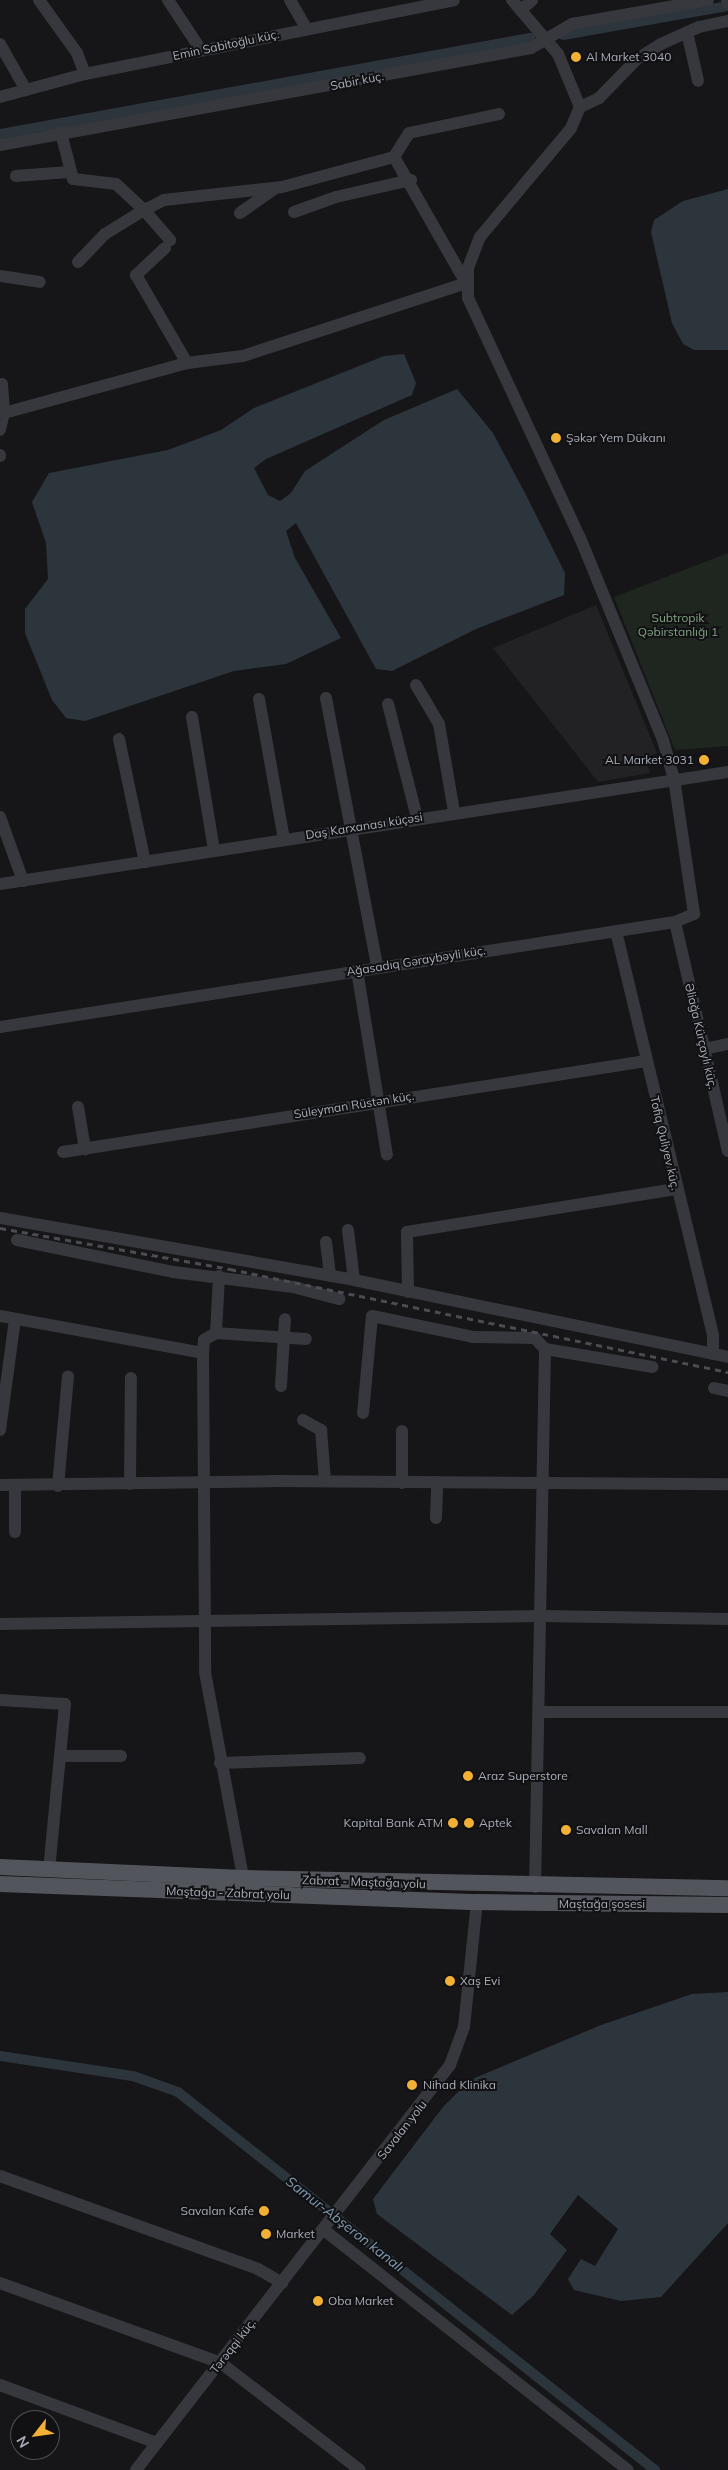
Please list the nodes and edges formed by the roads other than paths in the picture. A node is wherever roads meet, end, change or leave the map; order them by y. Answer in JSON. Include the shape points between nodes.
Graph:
{"nodes":[{"id":1,"x":40,"y":0,"type":"edge"},
{"id":2,"x":168,"y":0,"type":"edge"},
{"id":3,"x":290,"y":0,"type":"edge"},
{"id":4,"x":454,"y":0,"type":"edge"},
{"id":5,"x":512,"y":0,"type":"edge"},
{"id":6,"x":532,"y":0,"type":"edge"},
{"id":7,"x":708,"y":0,"type":"edge"},
{"id":8,"x":521,"y":10,"type":"junction"},
{"id":9,"x":728,"y":21,"type":"edge"},
{"id":10,"x":307,"y":29,"type":"junction"},
{"id":11,"x":687,"y":32,"type":"junction"},
{"id":12,"x":549,"y":39,"type":"junction"},
{"id":13,"x":0,"y":44,"type":"edge"},
{"id":14,"x":201,"y":50,"type":"junction"},
{"id":15,"x":85,"y":74,"type":"junction"},
{"id":16,"x":698,"y":81,"type":"dead end"},
{"id":17,"x":26,"y":90,"type":"junction"},
{"id":18,"x":0,"y":97,"type":"edge"},
{"id":19,"x":580,"y":107,"type":"junction"},
{"id":20,"x":499,"y":114,"type":"dead end"},
{"id":21,"x":61,"y":133,"type":"junction"},
{"id":22,"x":0,"y":145,"type":"edge"},
{"id":23,"x":394,"y":156,"type":"junction"},
{"id":24,"x":69,"y":172,"type":"junction"},
{"id":25,"x":16,"y":176,"type":"dead end"},
{"id":26,"x":411,"y":180,"type":"junction"},
{"id":27,"x":274,"y":189,"type":"junction"},
{"id":28,"x":144,"y":210,"type":"junction"},
{"id":29,"x":294,"y":212,"type":"dead end"},
{"id":30,"x":240,"y":213,"type":"dead end"},
{"id":31,"x":78,"y":262,"type":"dead end"},
{"id":32,"x":0,"y":276,"type":"edge"},
{"id":33,"x":40,"y":282,"type":"dead end"},
{"id":34,"x":466,"y":282,"type":"junction"},
{"id":35,"x":187,"y":362,"type":"junction"},
{"id":36,"x":2,"y":384,"type":"dead end"},
{"id":37,"x":4,"y":413,"type":"junction"},
{"id":38,"x":0,"y":430,"type":"edge"},
{"id":39,"x":416,"y":685,"type":"dead end"},
{"id":40,"x":326,"y":698,"type":"dead end"},
{"id":41,"x":259,"y":699,"type":"dead end"},
{"id":42,"x":388,"y":704,"type":"dead end"},
{"id":43,"x":192,"y":717,"type":"dead end"},
{"id":44,"x":119,"y":740,"type":"dead end"},
{"id":45,"x":728,"y":772,"type":"edge"},
{"id":46,"x":674,"y":779,"type":"junction"},
{"id":47,"x":454,"y":812,"type":"junction"},
{"id":48,"x":0,"y":817,"type":"edge"},
{"id":49,"x":418,"y":818,"type":"junction"},
{"id":50,"x":351,"y":828,"type":"junction"},
{"id":51,"x":284,"y":839,"type":"junction"},
{"id":52,"x":214,"y":850,"type":"junction"},
{"id":53,"x":145,"y":862,"type":"junction"},
{"id":54,"x":23,"y":881,"type":"junction"},
{"id":55,"x":0,"y":884,"type":"edge"},
{"id":56,"x":675,"y":922,"type":"junction"},
{"id":57,"x":616,"y":931,"type":"junction"},
{"id":58,"x":377,"y":966,"type":"junction"},
{"id":59,"x":357,"y":970,"type":"junction"},
{"id":60,"x":0,"y":1027,"type":"edge"},
{"id":61,"x":728,"y":1044,"type":"edge"},
{"id":62,"x":704,"y":1049,"type":"junction"},
{"id":63,"x":646,"y":1061,"type":"junction"},
{"id":64,"x":378,"y":1101,"type":"junction"},
{"id":65,"x":78,"y":1107,"type":"dead end"},
{"id":66,"x":727,"y":1145,"type":"edge"},
{"id":67,"x":85,"y":1149,"type":"junction"},
{"id":68,"x":62,"y":1152,"type":"dead end"},
{"id":69,"x":387,"y":1155,"type":"dead end"},
{"id":70,"x":676,"y":1189,"type":"junction"},
{"id":71,"x":0,"y":1218,"type":"edge"},
{"id":72,"x":348,"y":1230,"type":"dead end"},
{"id":73,"x":17,"y":1240,"type":"dead end"},
{"id":74,"x":326,"y":1242,"type":"dead end"},
{"id":75,"x":219,"y":1276,"type":"junction"},
{"id":76,"x":330,"y":1276,"type":"junction"},
{"id":77,"x":354,"y":1280,"type":"junction"},
{"id":78,"x":408,"y":1292,"type":"junction"},
{"id":79,"x":339,"y":1299,"type":"dead end"},
{"id":80,"x":0,"y":1316,"type":"edge"},
{"id":81,"x":15,"y":1319,"type":"junction"},
{"id":82,"x":285,"y":1320,"type":"dead end"},
{"id":83,"x":216,"y":1332,"type":"junction"},
{"id":84,"x":281,"y":1337,"type":"junction"},
{"id":85,"x":306,"y":1339,"type":"dead end"},
{"id":86,"x":545,"y":1349,"type":"junction"},
{"id":87,"x":203,"y":1353,"type":"junction"},
{"id":88,"x":713,"y":1354,"type":"junction"},
{"id":89,"x":728,"y":1357,"type":"edge"},
{"id":90,"x":653,"y":1367,"type":"dead end"},
{"id":91,"x":68,"y":1376,"type":"dead end"},
{"id":92,"x":131,"y":1378,"type":"dead end"},
{"id":93,"x":281,"y":1386,"type":"dead end"},
{"id":94,"x":714,"y":1388,"type":"dead end"},
{"id":95,"x":728,"y":1391,"type":"edge"},
{"id":96,"x":364,"y":1413,"type":"dead end"},
{"id":97,"x":303,"y":1420,"type":"dead end"},
{"id":98,"x":0,"y":1430,"type":"edge"},
{"id":99,"x":402,"y":1431,"type":"dead end"},
{"id":100,"x":325,"y":1481,"type":"junction"},
{"id":101,"x":542,"y":1481,"type":"junction"},
{"id":102,"x":205,"y":1482,"type":"junction"},
{"id":103,"x":402,"y":1482,"type":"junction"},
{"id":104,"x":437,"y":1482,"type":"junction"},
{"id":105,"x":130,"y":1484,"type":"junction"},
{"id":106,"x":728,"y":1484,"type":"edge"},
{"id":107,"x":0,"y":1485,"type":"edge"},
{"id":108,"x":15,"y":1486,"type":"junction"},
{"id":109,"x":58,"y":1486,"type":"junction"},
{"id":110,"x":436,"y":1518,"type":"dead end"},
{"id":111,"x":15,"y":1532,"type":"dead end"},
{"id":112,"x":542,"y":1616,"type":"junction"},
{"id":113,"x":205,"y":1619,"type":"junction"},
{"id":114,"x":728,"y":1619,"type":"edge"},
{"id":115,"x":0,"y":1624,"type":"edge"},
{"id":116,"x":0,"y":1700,"type":"edge"},
{"id":117,"x":539,"y":1712,"type":"junction"},
{"id":118,"x":728,"y":1712,"type":"edge"},
{"id":119,"x":63,"y":1756,"type":"junction"},
{"id":120,"x":121,"y":1756,"type":"dead end"},
{"id":121,"x":360,"y":1758,"type":"dead end"},
{"id":122,"x":220,"y":1763,"type":"junction"},
{"id":123,"x":0,"y":1867,"type":"edge"},
{"id":124,"x":49,"y":1869,"type":"junction"},
{"id":125,"x":243,"y":1878,"type":"junction"},
{"id":126,"x":0,"y":1884,"type":"edge"},
{"id":127,"x":478,"y":1885,"type":"junction"},
{"id":128,"x":535,"y":1886,"type":"junction"},
{"id":129,"x":728,"y":1888,"type":"edge"},
{"id":130,"x":477,"y":1902,"type":"junction"},
{"id":131,"x":728,"y":1905,"type":"edge"},
{"id":132,"x":0,"y":2176,"type":"edge"},
{"id":133,"x":327,"y":2226,"type":"junction"},
{"id":134,"x":0,"y":2282,"type":"edge"},
{"id":135,"x":282,"y":2283,"type":"junction"},
{"id":136,"x":221,"y":2363,"type":"junction"},
{"id":137,"x":0,"y":2385,"type":"edge"},
{"id":138,"x":157,"y":2443,"type":"junction"},
{"id":139,"x":141,"y":2468,"type":"edge"},
{"id":140,"x":360,"y":2470,"type":"edge"},
{"id":141,"x":628,"y":2470,"type":"edge"}],
"edges":[{"from":1,"to":15,"type":"street","via":[[76,53]]},
{"from":2,"to":14,"type":"street"},
{"from":3,"to":10,"type":"street"},
{"from":4,"to":10,"type":"street","name":"Emin Sabitoğlu küç."},
{"from":5,"to":8,"type":"street"},
{"from":6,"to":8,"type":"street"},
{"from":7,"to":12,"type":"street","name":"Sabir küç.","via":[[572,24]]},
{"from":8,"to":12,"type":"street"},
{"from":9,"to":11,"type":"street"},
{"from":10,"to":14,"type":"street","name":"Emin Sabitoğlu küç."},
{"from":11,"to":16,"type":"street"},
{"from":11,"to":19,"type":"street","via":[[637,59],[599,98]]},
{"from":12,"to":19,"type":"street","via":[[573,83]]},
{"from":12,"to":21,"type":"street","name":"Sabir küç.","via":[[531,48],[306,92]]},
{"from":13,"to":17,"type":"street"},
{"from":14,"to":15,"type":"street","name":"Emin Sabitoğlu küç."},
{"from":15,"to":17,"type":"street","name":"Emin Sabitoğlu küç."},
{"from":17,"to":18,"type":"street","name":"Emin Sabitoğlu küç."},
{"from":19,"to":34,"type":"street","via":[[570,128],[486,226],[472,253]]},
{"from":20,"to":23,"type":"street","via":[[409,134]]},
{"from":21,"to":22,"type":"street","name":"Sabir küç."},
{"from":21,"to":24,"type":"street"},
{"from":23,"to":26,"type":"street"},
{"from":23,"to":27,"type":"street"},
{"from":24,"to":25,"type":"street"},
{"from":24,"to":28,"type":"street","via":[[77,182],[116,184]]},
{"from":26,"to":29,"type":"street","via":[[336,197]]},
{"from":26,"to":34,"type":"street"},
{"from":27,"to":28,"type":"street","via":[[171,199]]},
{"from":27,"to":30,"type":"street"},
{"from":28,"to":31,"type":"street","via":[[105,234]]},
{"from":28,"to":35,"type":"street","via":[[168,244],[136,275]]},
{"from":32,"to":33,"type":"street"},
{"from":34,"to":35,"type":"street","via":[[243,356]]},
{"from":34,"to":46,"type":"street","via":[[478,327],[583,546],[663,740]]},
{"from":35,"to":37,"type":"street"},
{"from":36,"to":37,"type":"street"},
{"from":37,"to":38,"type":"street"},
{"from":39,"to":47,"type":"street","via":[[439,724]]},
{"from":40,"to":50,"type":"street"},
{"from":41,"to":51,"type":"street"},
{"from":42,"to":49,"type":"street"},
{"from":43,"to":52,"type":"street"},
{"from":44,"to":53,"type":"street"},
{"from":45,"to":46,"type":"street","name":"Daş Karxanası küçəsi"},
{"from":46,"to":47,"type":"street","name":"Daş Karxanası küçəsi"},
{"from":46,"to":56,"type":"street","name":"Ağasadıq Gəraybəyli küç.","via":[[696,905],[690,919]]},
{"from":47,"to":49,"type":"street","name":"Daş Karxanası küçəsi"},
{"from":48,"to":54,"type":"street"},
{"from":49,"to":50,"type":"street","name":"Daş Karxanası küçəsi"},
{"from":50,"to":51,"type":"street","name":"Daş Karxanası küçəsi"},
{"from":50,"to":58,"type":"street"},
{"from":51,"to":52,"type":"street","name":"Daş Karxanası küçəsi"},
{"from":52,"to":53,"type":"street","name":"Daş Karxanası küçəsi"},
{"from":53,"to":54,"type":"street","name":"Daş Karxanası küçəsi"},
{"from":54,"to":55,"type":"street","name":"Daş Karxanası küçəsi"},
{"from":56,"to":57,"type":"street","name":"Ağasadıq Gəraybəyli küç."},
{"from":56,"to":62,"type":"street","name":"Əliağa Kürçaylı küç."},
{"from":57,"to":58,"type":"street","name":"Ağasadıq Gəraybəyli küç."},
{"from":57,"to":63,"type":"street","name":"Tofiq Quliyev küç."},
{"from":58,"to":59,"type":"street","name":"Ağasadıq Gəraybəyli küç."},
{"from":59,"to":60,"type":"street","name":"Ağasadıq Gəraybəyli küç."},
{"from":59,"to":64,"type":"street"},
{"from":61,"to":62,"type":"street"},
{"from":62,"to":66,"type":"street","name":"Əliağa Kürçaylı küç."},
{"from":63,"to":64,"type":"street","name":"Süleyman Rüstən küç."},
{"from":63,"to":70,"type":"street","name":"Tofiq Quliyev küç."},
{"from":64,"to":67,"type":"street","name":"Süleyman Rüstən küç."},
{"from":64,"to":69,"type":"street"},
{"from":65,"to":67,"type":"street"},
{"from":67,"to":68,"type":"street","name":"Süleyman Rüstən küç."},
{"from":70,"to":78,"type":"street","via":[[407,1232]]},
{"from":70,"to":88,"type":"street","name":"Tofiq Quliyev küç.","via":[[713,1336]]},
{"from":71,"to":76,"type":"street"},
{"from":72,"to":77,"type":"street"},
{"from":73,"to":75,"type":"street","via":[[147,1267]]},
{"from":74,"to":76,"type":"street"},
{"from":75,"to":79,"type":"street","via":[[293,1287]]},
{"from":75,"to":83,"type":"street"},
{"from":76,"to":77,"type":"street"},
{"from":77,"to":78,"type":"street"},
{"from":78,"to":88,"type":"street"},
{"from":80,"to":81,"type":"street"},
{"from":81,"to":87,"type":"street"},
{"from":81,"to":98,"type":"street"},
{"from":82,"to":84,"type":"street"},
{"from":83,"to":84,"type":"street"},
{"from":83,"to":87,"type":"street","via":[[204,1340]]},
{"from":84,"to":85,"type":"street"},
{"from":84,"to":93,"type":"street"},
{"from":86,"to":90,"type":"street"},
{"from":86,"to":96,"type":"street","via":[[535,1338],[473,1337],[372,1316]]},
{"from":86,"to":101,"type":"street"},
{"from":87,"to":102,"type":"street"},
{"from":88,"to":89,"type":"street"},
{"from":91,"to":109,"type":"street"},
{"from":92,"to":105,"type":"street"},
{"from":94,"to":95,"type":"street"},
{"from":97,"to":100,"type":"street","via":[[321,1430]]},
{"from":99,"to":103,"type":"street"},
{"from":100,"to":102,"type":"street"},
{"from":100,"to":103,"type":"street"},
{"from":101,"to":104,"type":"street"},
{"from":101,"to":106,"type":"street"},
{"from":101,"to":112,"type":"street"},
{"from":102,"to":105,"type":"street"},
{"from":102,"to":113,"type":"street"},
{"from":103,"to":104,"type":"street"},
{"from":104,"to":110,"type":"street"},
{"from":105,"to":109,"type":"street"},
{"from":107,"to":108,"type":"street"},
{"from":108,"to":109,"type":"street"},
{"from":108,"to":111,"type":"street"},
{"from":112,"to":113,"type":"street"},
{"from":112,"to":114,"type":"street"},
{"from":112,"to":117,"type":"street"},
{"from":113,"to":115,"type":"street"},
{"from":113,"to":122,"type":"street","via":[[208,1703]]},
{"from":116,"to":119,"type":"street","via":[[65,1704]]},
{"from":117,"to":118,"type":"street"},
{"from":117,"to":128,"type":"street"},
{"from":119,"to":120,"type":"street"},
{"from":119,"to":124,"type":"street"},
{"from":121,"to":122,"type":"street"},
{"from":122,"to":125,"type":"street","via":[[238,1830]]},
{"from":123,"to":124,"type":"main road","name":"Zabrat - Maştağa yolu"},
{"from":124,"to":125,"type":"main road","name":"Zabrat - Maştağa yolu"},
{"from":125,"to":127,"type":"main road","name":"Zabrat - Maştağa yolu"},
{"from":126,"to":130,"type":"main road","name":"Maştağa - Zabrat yolu"},
{"from":127,"to":128,"type":"main road","name":"Zabrat - Maştağa yolu"},
{"from":127,"to":130,"type":"main road"},
{"from":128,"to":129,"type":"main road","name":"Zabrat - Maştağa yolu"},
{"from":130,"to":131,"type":"main road","name":"Maştağa şosesi"},
{"from":130,"to":133,"type":"street","name":"Savalan yolu","via":[[470,1990],[459,2047],[436,2086]]},
{"from":132,"to":135,"type":"street","via":[[258,2268]]},
{"from":133,"to":135,"type":"street","name":"Tərəqqi küç."},
{"from":133,"to":141,"type":"street"},
{"from":134,"to":136,"type":"street"},
{"from":135,"to":136,"type":"street","name":"Tərəqqi küç."},
{"from":136,"to":138,"type":"street","name":"Tərəqqi küç."},
{"from":136,"to":140,"type":"street"},
{"from":137,"to":138,"type":"street"},
{"from":138,"to":139,"type":"street","name":"Tərəqqi küç."}]}
